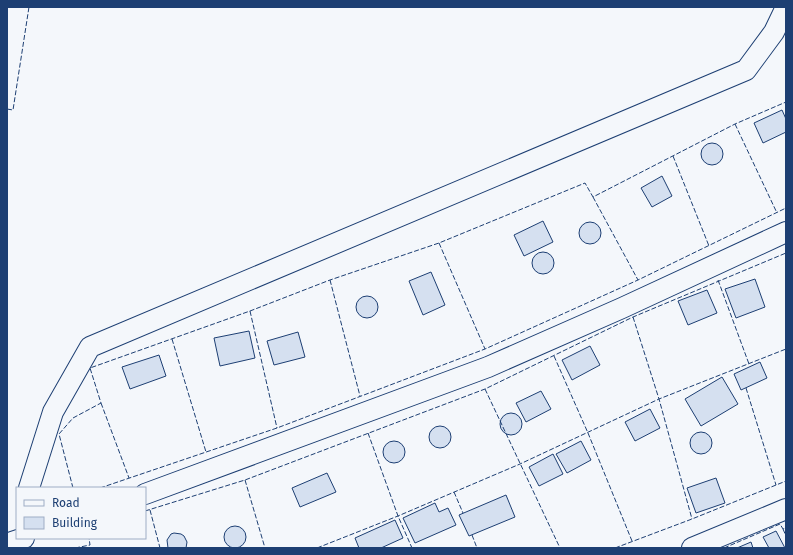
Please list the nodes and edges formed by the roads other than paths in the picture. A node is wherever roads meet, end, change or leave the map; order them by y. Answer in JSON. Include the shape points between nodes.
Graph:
{"nodes":[{"id":1,"x":786,"y":7,"type":"edge"},
{"id":2,"x":786,"y":232,"type":"edge"},
{"id":3,"x":29,"y":487,"type":"edge"},
{"id":4,"x":146,"y":494,"type":"edge"},
{"id":5,"x":786,"y":509,"type":"edge"},
{"id":6,"x":692,"y":548,"type":"edge"}],
"edges":[{"from":1,"to":3,"type":"street","via":[[774,32],[746,70],[90,347],[53,412]]},
{"from":2,"to":4,"type":"street","via":[[488,367]]},
{"from":5,"to":6,"type":"street"}]}
